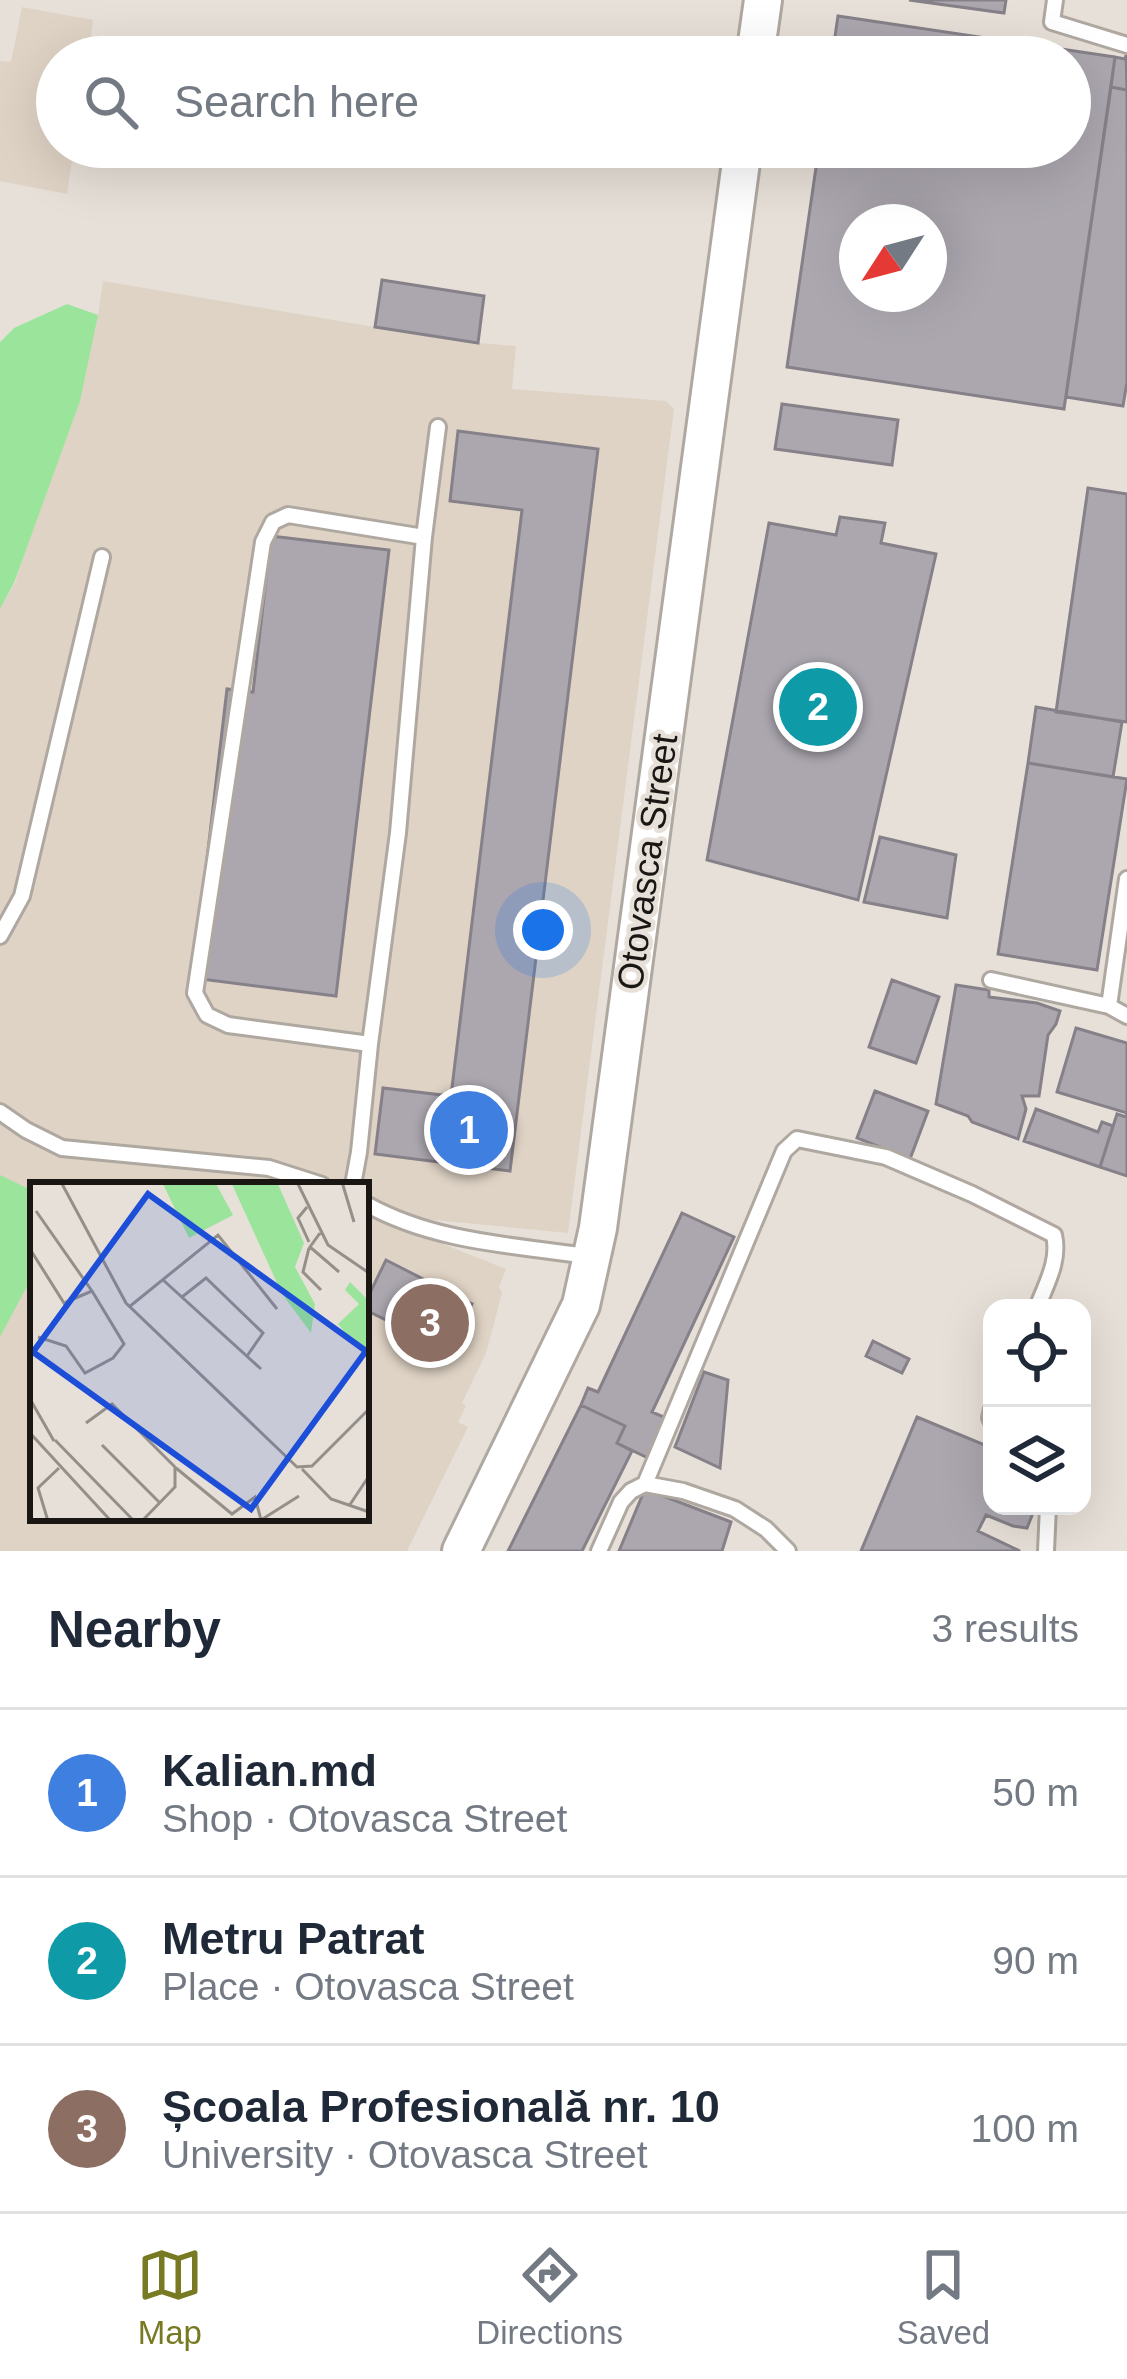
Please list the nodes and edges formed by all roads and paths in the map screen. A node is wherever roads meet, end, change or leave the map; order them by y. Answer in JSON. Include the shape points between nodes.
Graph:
{"nodes":[{"id":1,"x":763,"y":0,"type":"edge"},
{"id":2,"x":1055,"y":0,"type":"edge"},
{"id":3,"x":758,"y":36,"type":"edge"},
{"id":4,"x":1127,"y":45,"type":"edge"},
{"id":5,"x":740,"y":168,"type":"edge"},
{"id":6,"x":438,"y":427,"type":"dead end"},
{"id":7,"x":424,"y":537,"type":"junction"},
{"id":8,"x":102,"y":557,"type":"dead end"},
{"id":9,"x":1127,"y":878,"type":"edge"},
{"id":10,"x":0,"y":936,"type":"edge"},
{"id":11,"x":991,"y":980,"type":"dead end"},
{"id":12,"x":1109,"y":1006,"type":"junction"},
{"id":13,"x":1127,"y":1016,"type":"edge"},
{"id":14,"x":370,"y":1044,"type":"junction"},
{"id":15,"x":0,"y":1112,"type":"edge"},
{"id":16,"x":312,"y":1182,"type":"edge"},
{"id":17,"x":353,"y":1182,"type":"edge"},
{"id":18,"x":369,"y":1206,"type":"edge"},
{"id":19,"x":592,"y":1256,"type":"junction"},
{"id":20,"x":1040,"y":1299,"type":"edge"},
{"id":21,"x":645,"y":1484,"type":"junction"},
{"id":22,"x":1048,"y":1515,"type":"edge"},
{"id":23,"x":460,"y":1551,"type":"edge"},
{"id":24,"x":599,"y":1551,"type":"edge"},
{"id":25,"x":788,"y":1551,"type":"edge"},
{"id":26,"x":1046,"y":1551,"type":"edge"}],
"edges":[{"from":1,"to":3,"type":"street"},
{"from":2,"to":4,"type":"lane","via":[[1052,22]]},
{"from":5,"to":19,"type":"street","name":"Otovasca Street"},
{"from":6,"to":7,"type":"lane"},
{"from":7,"to":14,"type":"lane"},
{"from":7,"to":14,"type":"lane","via":[[288,515],[273,522],[263,542],[195,993],[207,1015],[228,1024]]},
{"from":8,"to":10,"type":"lane","via":[[22,896]]},
{"from":9,"to":12,"type":"lane"},
{"from":11,"to":12,"type":"lane"},
{"from":12,"to":13,"type":"lane"},
{"from":14,"to":17,"type":"lane"},
{"from":15,"to":16,"type":"lane","via":[[62,1148],[268,1168]]},
{"from":18,"to":19,"type":"lane","via":[[436,1234]]},
{"from":19,"to":23,"type":"street","name":"Otovasca Street","via":[[581,1305]]},
{"from":20,"to":21,"type":"lane","via":[[1054,1235],[886,1157],[797,1139],[776,1168]]},
{"from":21,"to":24,"type":"lane","via":[[621,1502]]},
{"from":21,"to":25,"type":"lane","via":[[735,1509]]},
{"from":22,"to":26,"type":"lane"}]}
